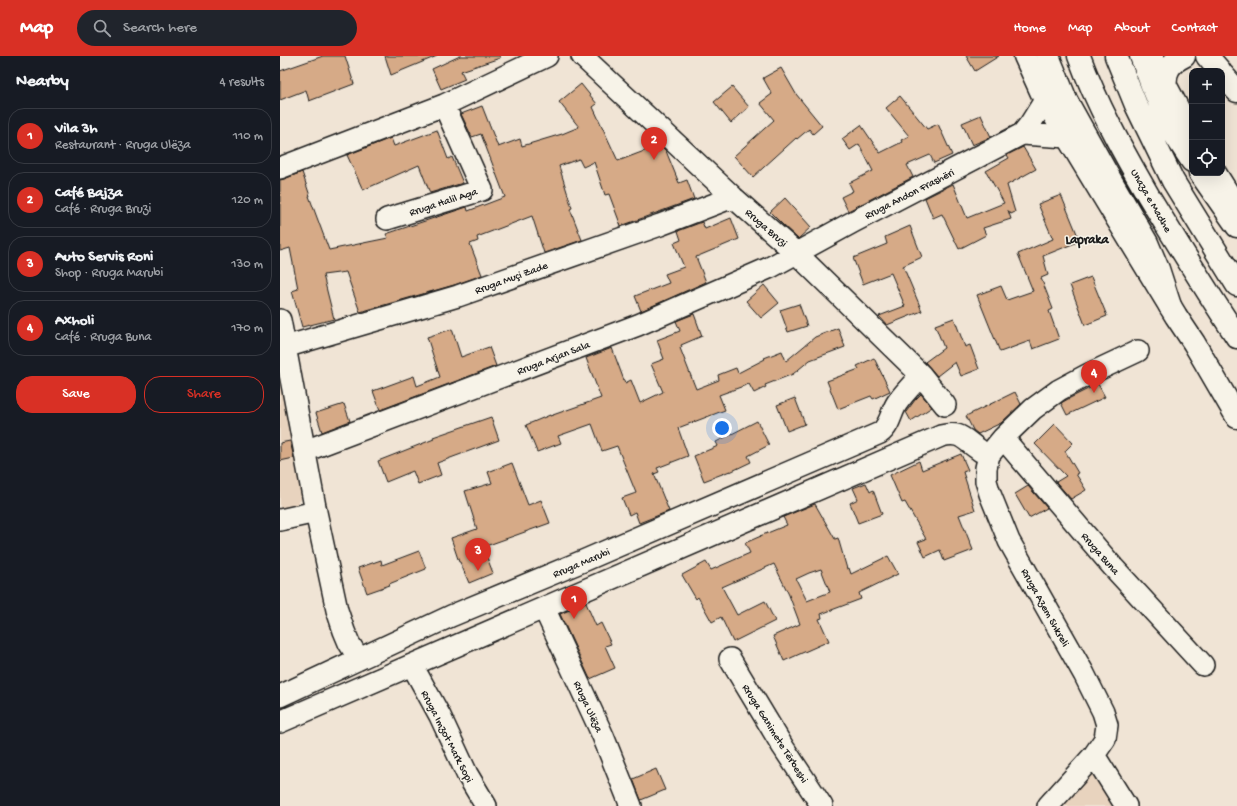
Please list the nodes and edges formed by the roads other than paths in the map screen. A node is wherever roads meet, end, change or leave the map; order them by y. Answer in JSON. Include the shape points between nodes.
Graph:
{"nodes":[{"id":1,"x":547,"y":56,"type":"edge"},
{"id":2,"x":582,"y":56,"type":"edge"},
{"id":3,"x":1025,"y":56,"type":"edge"},
{"id":4,"x":1048,"y":56,"type":"edge"},
{"id":5,"x":1067,"y":56,"type":"edge"},
{"id":6,"x":1079,"y":56,"type":"edge"},
{"id":7,"x":1141,"y":56,"type":"edge"},
{"id":8,"x":1152,"y":56,"type":"edge"},
{"id":9,"x":1184,"y":56,"type":"edge"},
{"id":10,"x":1208,"y":56,"type":"edge"},
{"id":11,"x":1118,"y":58,"type":"edge"},
{"id":12,"x":1226,"y":79,"type":"edge"},
{"id":13,"x":1166,"y":87,"type":"junction"},
{"id":14,"x":1045,"y":100,"type":"junction"},
{"id":15,"x":444,"y":106,"type":"junction"},
{"id":16,"x":1104,"y":114,"type":"junction"},
{"id":17,"x":1189,"y":129,"type":"edge"},
{"id":18,"x":1022,"y":134,"type":"junction"},
{"id":19,"x":1067,"y":137,"type":"junction"},
{"id":20,"x":1189,"y":156,"type":"edge"},
{"id":21,"x":280,"y":168,"type":"edge"},
{"id":22,"x":1202,"y":176,"type":"edge"},
{"id":23,"x":1217,"y":176,"type":"edge"},
{"id":24,"x":733,"y":197,"type":"junction"},
{"id":25,"x":1237,"y":208,"type":"edge"},
{"id":26,"x":387,"y":219,"type":"dead end"},
{"id":27,"x":1237,"y":226,"type":"edge"},
{"id":28,"x":796,"y":253,"type":"junction"},
{"id":29,"x":1237,"y":285,"type":"edge"},
{"id":30,"x":1170,"y":306,"type":"junction"},
{"id":31,"x":280,"y":320,"type":"edge"},
{"id":32,"x":1237,"y":336,"type":"edge"},
{"id":33,"x":285,"y":347,"type":"junction"},
{"id":34,"x":1138,"y":352,"type":"dead end"},
{"id":35,"x":921,"y":375,"type":"junction"},
{"id":36,"x":945,"y":405,"type":"dead end"},
{"id":37,"x":1237,"y":417,"type":"edge"},
{"id":38,"x":1003,"y":438,"type":"junction"},
{"id":39,"x":305,"y":450,"type":"junction"},
{"id":40,"x":989,"y":455,"type":"junction"},
{"id":41,"x":316,"y":512,"type":"junction"},
{"id":42,"x":280,"y":520,"type":"edge"},
{"id":43,"x":544,"y":608,"type":"junction"},
{"id":44,"x":359,"y":659,"type":"junction"},
{"id":45,"x":730,"y":659,"type":"dead end"},
{"id":46,"x":412,"y":665,"type":"junction"},
{"id":47,"x":1203,"y":665,"type":"dead end"},
{"id":48,"x":280,"y":696,"type":"edge"},
{"id":49,"x":280,"y":722,"type":"edge"},
{"id":50,"x":1094,"y":755,"type":"junction"},
{"id":51,"x":486,"y":806,"type":"edge"},
{"id":52,"x":631,"y":806,"type":"edge"},
{"id":53,"x":822,"y":806,"type":"edge"},
{"id":54,"x":1048,"y":806,"type":"edge"},
{"id":55,"x":1126,"y":806,"type":"edge"}],
"edges":[{"from":1,"to":15,"type":"street"},
{"from":2,"to":24,"type":"street","name":"Rruga Bruzi"},
{"from":3,"to":14,"type":"main road"},
{"from":4,"to":30,"type":"main road","via":[[1066,100],[1147,243]]},
{"from":5,"to":16,"type":"main road","via":[[1087,92]]},
{"from":6,"to":16,"type":"main road","name":"Unaza e Madhe"},
{"from":7,"to":20,"type":"main road","via":[[1169,126]]},
{"from":8,"to":13,"type":"main road"},
{"from":9,"to":13,"type":"main road","via":[[1168,70]]},
{"from":10,"to":12,"type":"main road"},
{"from":11,"to":29,"type":"main road","via":[[1136,105],[1173,181]]},
{"from":13,"to":17,"type":"main road"},
{"from":14,"to":18,"type":"street","name":"Rruga Andon Frashëri"},
{"from":14,"to":19,"type":"main road"},
{"from":15,"to":21,"type":"street"},
{"from":15,"to":26,"type":"street","name":"Rruga Halil Aga","via":[[482,190]]},
{"from":16,"to":32,"type":"main road","name":"Unaza e Madhe","via":[[1181,250]]},
{"from":18,"to":19,"type":"street"},
{"from":18,"to":28,"type":"street","name":"Rruga Andon Frashëri"},
{"from":19,"to":30,"type":"main road"},
{"from":22,"to":27,"type":"main road"},
{"from":23,"to":25,"type":"main road"},
{"from":24,"to":28,"type":"street","name":"Rruga Bruzi"},
{"from":24,"to":33,"type":"street","name":"Rruga Muçi Zade","via":[[458,296]]},
{"from":28,"to":35,"type":"street","name":"Rruga Bruzi"},
{"from":28,"to":39,"type":"street","name":"Rruga Arjan Sala","via":[[638,325]]},
{"from":30,"to":37,"type":"main road"},
{"from":31,"to":33,"type":"street"},
{"from":33,"to":39,"type":"street"},
{"from":34,"to":38,"type":"street","via":[[1059,390],[1033,409]]},
{"from":35,"to":36,"type":"street","name":"Rruga Bruzi"},
{"from":35,"to":44,"type":"street","name":"Rruga Marubi","via":[[897,403],[887,425],[880,433],[451,616]]},
{"from":38,"to":40,"type":"street"},
{"from":38,"to":47,"type":"street","name":"Rruga Buna","via":[[1113,567]]},
{"from":39,"to":41,"type":"street"},
{"from":40,"to":43,"type":"street","via":[[957,434],[941,436]]},
{"from":40,"to":50,"type":"street","name":"Rruga Azem Shkreli","via":[[986,482],[1009,542],[1103,712],[1107,725],[1105,739]]},
{"from":41,"to":42,"type":"street"},
{"from":41,"to":44,"type":"street","via":[[337,610],[346,637]]},
{"from":43,"to":46,"type":"street"},
{"from":43,"to":52,"type":"street","name":"Rruga Ulëza","via":[[603,736]]},
{"from":44,"to":48,"type":"street","name":"Rruga Marubi"},
{"from":45,"to":53,"type":"street","name":"Rruga Ganimete Tërbeshi"},
{"from":46,"to":49,"type":"street"},
{"from":46,"to":51,"type":"street","name":"Rruga Imzot Mark Sopi"},
{"from":50,"to":54,"type":"street","name":"Rruga Azem Shkreli"},
{"from":50,"to":55,"type":"street"}]}
